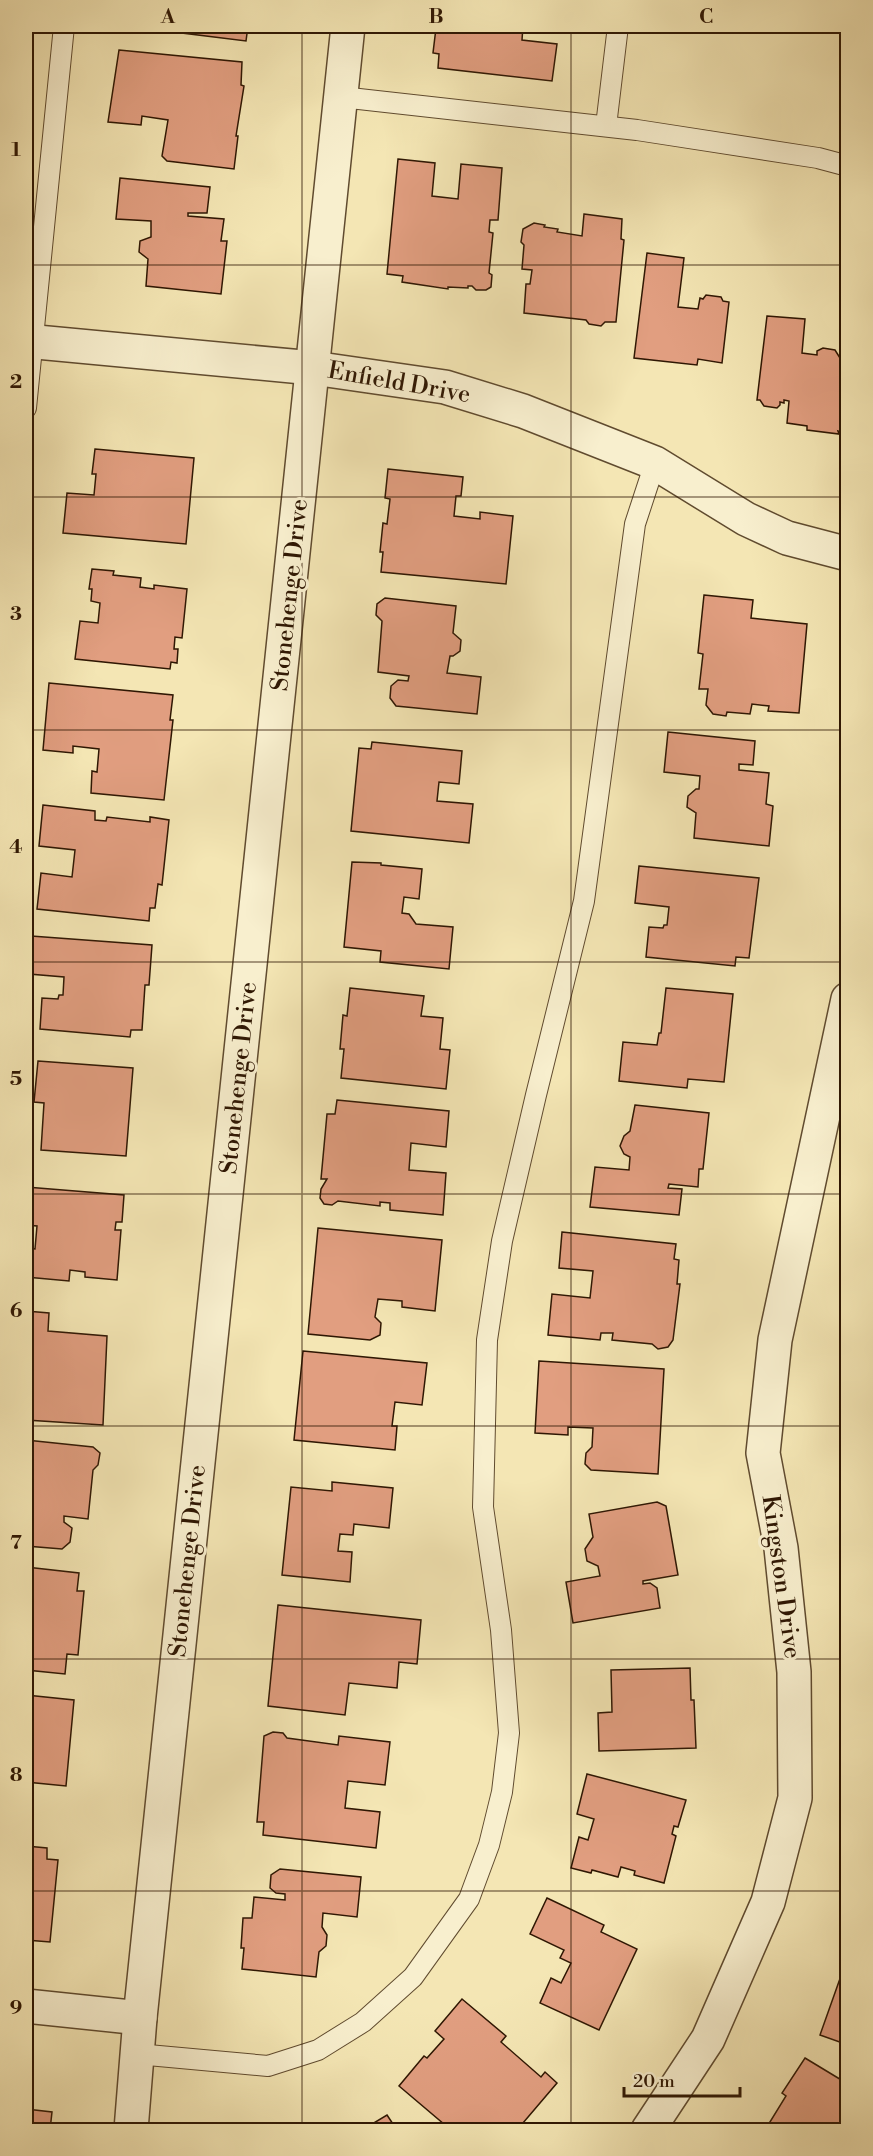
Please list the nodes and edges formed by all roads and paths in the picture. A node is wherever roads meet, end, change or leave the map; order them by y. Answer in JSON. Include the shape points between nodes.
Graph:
{"nodes":[{"id":1,"x":64,"y":26,"type":"edge"},
{"id":2,"x":348,"y":26,"type":"edge"},
{"id":3,"x":618,"y":26,"type":"edge"},
{"id":4,"x":341,"y":97,"type":"junction"},
{"id":5,"x":606,"y":126,"type":"junction"},
{"id":6,"x":848,"y":166,"type":"edge"},
{"id":7,"x":29,"y":341,"type":"edge"},
{"id":8,"x":313,"y":368,"type":"junction"},
{"id":9,"x":26,"y":408,"type":"edge"},
{"id":10,"x":655,"y":463,"type":"junction"},
{"id":11,"x":848,"y":554,"type":"edge"},
{"id":12,"x":848,"y":999,"type":"edge"},
{"id":13,"x":26,"y":2006,"type":"edge"},
{"id":14,"x":140,"y":2018,"type":"junction"},
{"id":15,"x":137,"y":2054,"type":"junction"},
{"id":16,"x":131,"y":2130,"type":"edge"},
{"id":17,"x":648,"y":2130,"type":"edge"}],
"edges":[{"from":1,"to":7,"type":"lane"},
{"from":2,"to":4,"type":"street","name":"Stonehenge Drive"},
{"from":3,"to":5,"type":"lane"},
{"from":4,"to":5,"type":"lane"},
{"from":4,"to":8,"type":"street","name":"Stonehenge Drive"},
{"from":5,"to":6,"type":"lane","via":[[818,158]]},
{"from":7,"to":8,"type":"street","name":"Enfield Drive"},
{"from":7,"to":9,"type":"lane"},
{"from":8,"to":10,"type":"street","name":"Enfield Drive","via":[[445,387],[523,411]]},
{"from":8,"to":14,"type":"street","name":"Stonehenge Drive"},
{"from":10,"to":11,"type":"street","name":"Enfield Drive","via":[[746,519],[787,538]]},
{"from":10,"to":15,"type":"lane","via":[[635,525],[584,901],[502,1241],[487,1340],[483,1507],[501,1630],[509,1733],[502,1792],[489,1845],[469,1899],[413,1977],[363,2022],[318,2050],[268,2066]]},
{"from":12,"to":17,"type":"street","name":"Kingston Drive","via":[[775,1340],[763,1453],[781,1548],[794,1672],[795,1797],[768,1902],[708,2039]]},
{"from":13,"to":14,"type":"street"},
{"from":14,"to":15,"type":"street","name":"Stonehenge Drive"},
{"from":15,"to":16,"type":"street","name":"Stonehenge Drive"}]}
